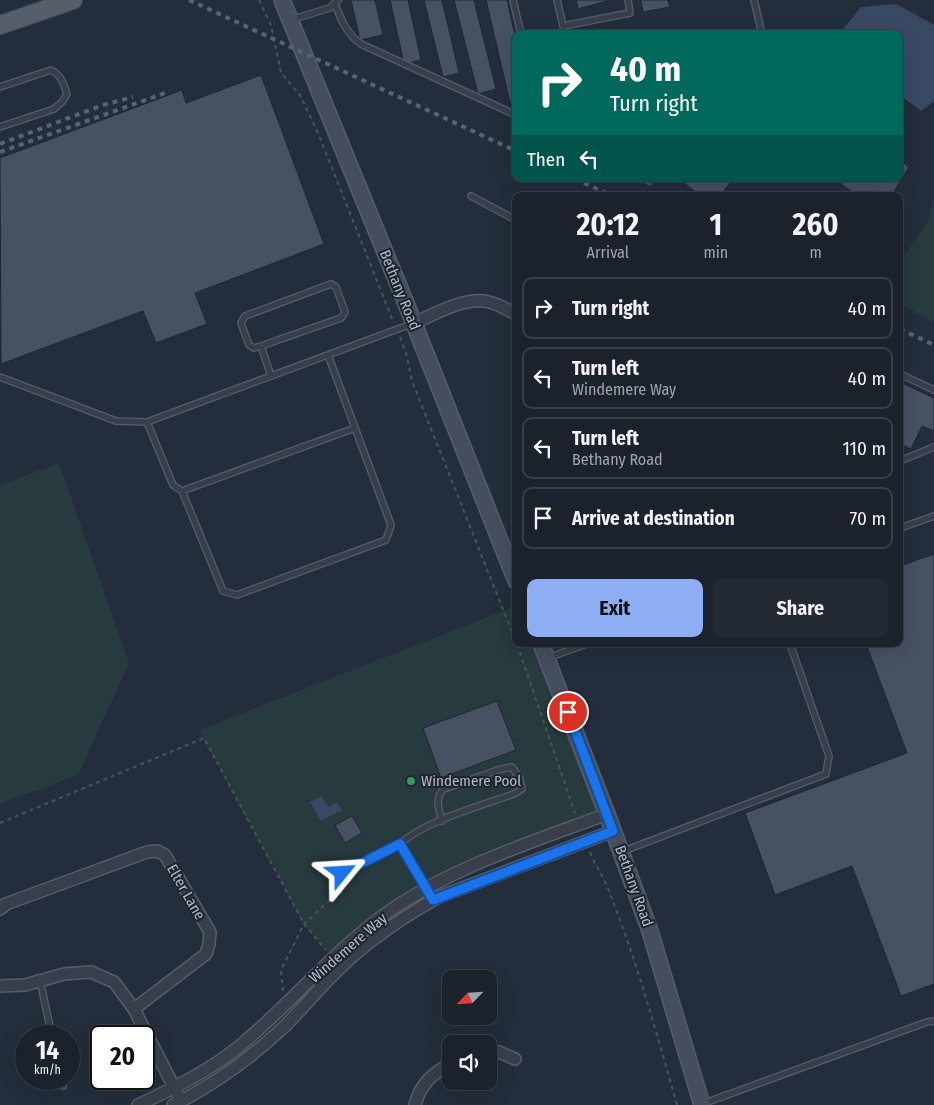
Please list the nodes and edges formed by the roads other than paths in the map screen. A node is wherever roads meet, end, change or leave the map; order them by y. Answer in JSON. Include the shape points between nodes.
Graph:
{"nodes":[{"id":1,"x":74,"y":0,"type":"edge"},
{"id":2,"x":282,"y":0,"type":"edge"},
{"id":3,"x":513,"y":0,"type":"edge"},
{"id":4,"x":557,"y":0,"type":"edge"},
{"id":5,"x":628,"y":0,"type":"edge"},
{"id":6,"x":754,"y":0,"type":"edge"},
{"id":7,"x":336,"y":2,"type":"edge"},
{"id":8,"x":290,"y":20,"type":"junction"},
{"id":9,"x":0,"y":25,"type":"edge"},
{"id":10,"x":520,"y":30,"type":"edge"},
{"id":11,"x":761,"y":30,"type":"edge"},
{"id":12,"x":0,"y":87,"type":"edge"},
{"id":13,"x":512,"y":113,"type":"edge"},
{"id":14,"x":0,"y":127,"type":"edge"},
{"id":15,"x":471,"y":196,"type":"dead end"},
{"id":16,"x":512,"y":218,"type":"edge"},
{"id":17,"x":512,"y":312,"type":"edge"},
{"id":18,"x":414,"y":323,"type":"junction"},
{"id":19,"x":261,"y":346,"type":"junction"},
{"id":20,"x":328,"y":355,"type":"junction"},
{"id":21,"x":903,"y":375,"type":"edge"},
{"id":22,"x":271,"y":376,"type":"junction"},
{"id":23,"x":0,"y":377,"type":"edge"},
{"id":24,"x":934,"y":390,"type":"edge"},
{"id":25,"x":147,"y":422,"type":"junction"},
{"id":26,"x":355,"y":428,"type":"junction"},
{"id":27,"x":934,"y":446,"type":"edge"},
{"id":28,"x":903,"y":460,"type":"edge"},
{"id":29,"x":182,"y":491,"type":"junction"},
{"id":30,"x":934,"y":516,"type":"edge"},
{"id":31,"x":903,"y":527,"type":"edge"},
{"id":32,"x":512,"y":571,"type":"edge"},
{"id":33,"x":542,"y":647,"type":"edge"},
{"id":34,"x":578,"y":647,"type":"edge"},
{"id":35,"x":791,"y":647,"type":"edge"},
{"id":36,"x":547,"y":658,"type":"junction"},
{"id":37,"x":607,"y":814,"type":"junction"},
{"id":38,"x":442,"y":821,"type":"junction"},
{"id":39,"x":613,"y":831,"type":"junction"},
{"id":40,"x":400,"y":844,"type":"junction"},
{"id":41,"x":621,"y":852,"type":"junction"},
{"id":42,"x":342,"y":873,"type":"dead end"},
{"id":43,"x":428,"y":889,"type":"junction"},
{"id":44,"x":433,"y":900,"type":"junction"},
{"id":45,"x":0,"y":909,"type":"edge"},
{"id":46,"x":40,"y":980,"type":"junction"},
{"id":47,"x":0,"y":986,"type":"edge"},
{"id":48,"x":134,"y":1009,"type":"junction"},
{"id":49,"x":934,"y":1021,"type":"edge"},
{"id":50,"x":50,"y":1025,"type":"edge"},
{"id":51,"x":497,"y":1052,"type":"edge"},
{"id":52,"x":515,"y":1058,"type":"dead end"},
{"id":53,"x":442,"y":1068,"type":"edge"},
{"id":54,"x":174,"y":1088,"type":"junction"},
{"id":55,"x":179,"y":1104,"type":"edge"},
{"id":56,"x":138,"y":1105,"type":"edge"},
{"id":57,"x":415,"y":1105,"type":"edge"},
{"id":58,"x":702,"y":1105,"type":"edge"}],
"edges":[{"from":1,"to":9,"type":"main road"},
{"from":2,"to":8,"type":"main road","name":"Bethany Road"},
{"from":3,"to":10,"type":"lane"},
{"from":4,"to":5,"type":"lane","via":[[563,26],[630,13]]},
{"from":6,"to":11,"type":"lane"},
{"from":7,"to":8,"type":"lane","via":[[330,8]]},
{"from":7,"to":13,"type":"lane","via":[[341,20],[352,38],[361,44]]},
{"from":8,"to":18,"type":"main road","name":"Bethany Road"},
{"from":12,"to":14,"type":"lane","via":[[51,70],[58,73],[67,94],[54,110]]},
{"from":15,"to":16,"type":"lane"},
{"from":17,"to":18,"type":"street","via":[[484,301],[471,302],[458,304]]},
{"from":18,"to":20,"type":"lane"},
{"from":18,"to":32,"type":"main road","name":"Bethany Road"},
{"from":19,"to":19,"type":"lane","via":[[341,318],[345,312],[336,287],[331,284],[245,316],[241,323],[249,345],[254,348]]},
{"from":19,"to":22,"type":"lane"},
{"from":20,"to":22,"type":"lane"},
{"from":20,"to":26,"type":"lane"},
{"from":21,"to":24,"type":"lane"},
{"from":22,"to":25,"type":"lane"},
{"from":23,"to":25,"type":"lane","via":[[116,420]]},
{"from":25,"to":29,"type":"lane","via":[[173,485]]},
{"from":26,"to":29,"type":"lane"},
{"from":26,"to":29,"type":"lane","via":[[391,525],[386,540],[237,595],[223,591]]},
{"from":27,"to":28,"type":"lane"},
{"from":30,"to":31,"type":"lane"},
{"from":33,"to":36,"type":"main road","name":"Bethany Road"},
{"from":34,"to":36,"type":"lane"},
{"from":35,"to":41,"type":"lane","via":[[829,756],[826,774]]},
{"from":36,"to":37,"type":"main road","name":"Bethany Road"},
{"from":37,"to":39,"type":"main road","name":"Bethany Road"},
{"from":37,"to":43,"type":"street","name":"Windemere Way","via":[[511,850]]},
{"from":38,"to":38,"type":"lane","via":[[514,794],[522,789],[520,778],[512,767],[444,789],[438,794]]},
{"from":38,"to":40,"type":"lane","via":[[409,836]]},
{"from":39,"to":41,"type":"main road","name":"Bethany Road"},
{"from":39,"to":44,"type":"street","name":"Windemere Way"},
{"from":40,"to":42,"type":"lane"},
{"from":40,"to":43,"type":"lane"},
{"from":41,"to":58,"type":"main road","name":"Bethany Road","via":[[661,965]]},
{"from":43,"to":44,"type":"lane"},
{"from":43,"to":54,"type":"street","name":"Windemere Way","via":[[353,939],[241,1045]]},
{"from":44,"to":55,"type":"street","name":"Windemere Way","via":[[392,925],[340,968],[266,1043],[230,1072]]},
{"from":45,"to":48,"type":"street","name":"Elter Lane","via":[[147,852],[157,851],[165,855],[210,932],[210,944],[206,954]]},
{"from":46,"to":47,"type":"street"},
{"from":46,"to":48,"type":"street","via":[[91,972],[114,982]]},
{"from":46,"to":50,"type":"lane"},
{"from":48,"to":54,"type":"street"},
{"from":49,"to":58,"type":"lane"},
{"from":51,"to":52,"type":"street"},
{"from":53,"to":57,"type":"street","via":[[422,1088]]},
{"from":54,"to":55,"type":"street"},
{"from":54,"to":56,"type":"street","name":"Windemere Way"}]}
